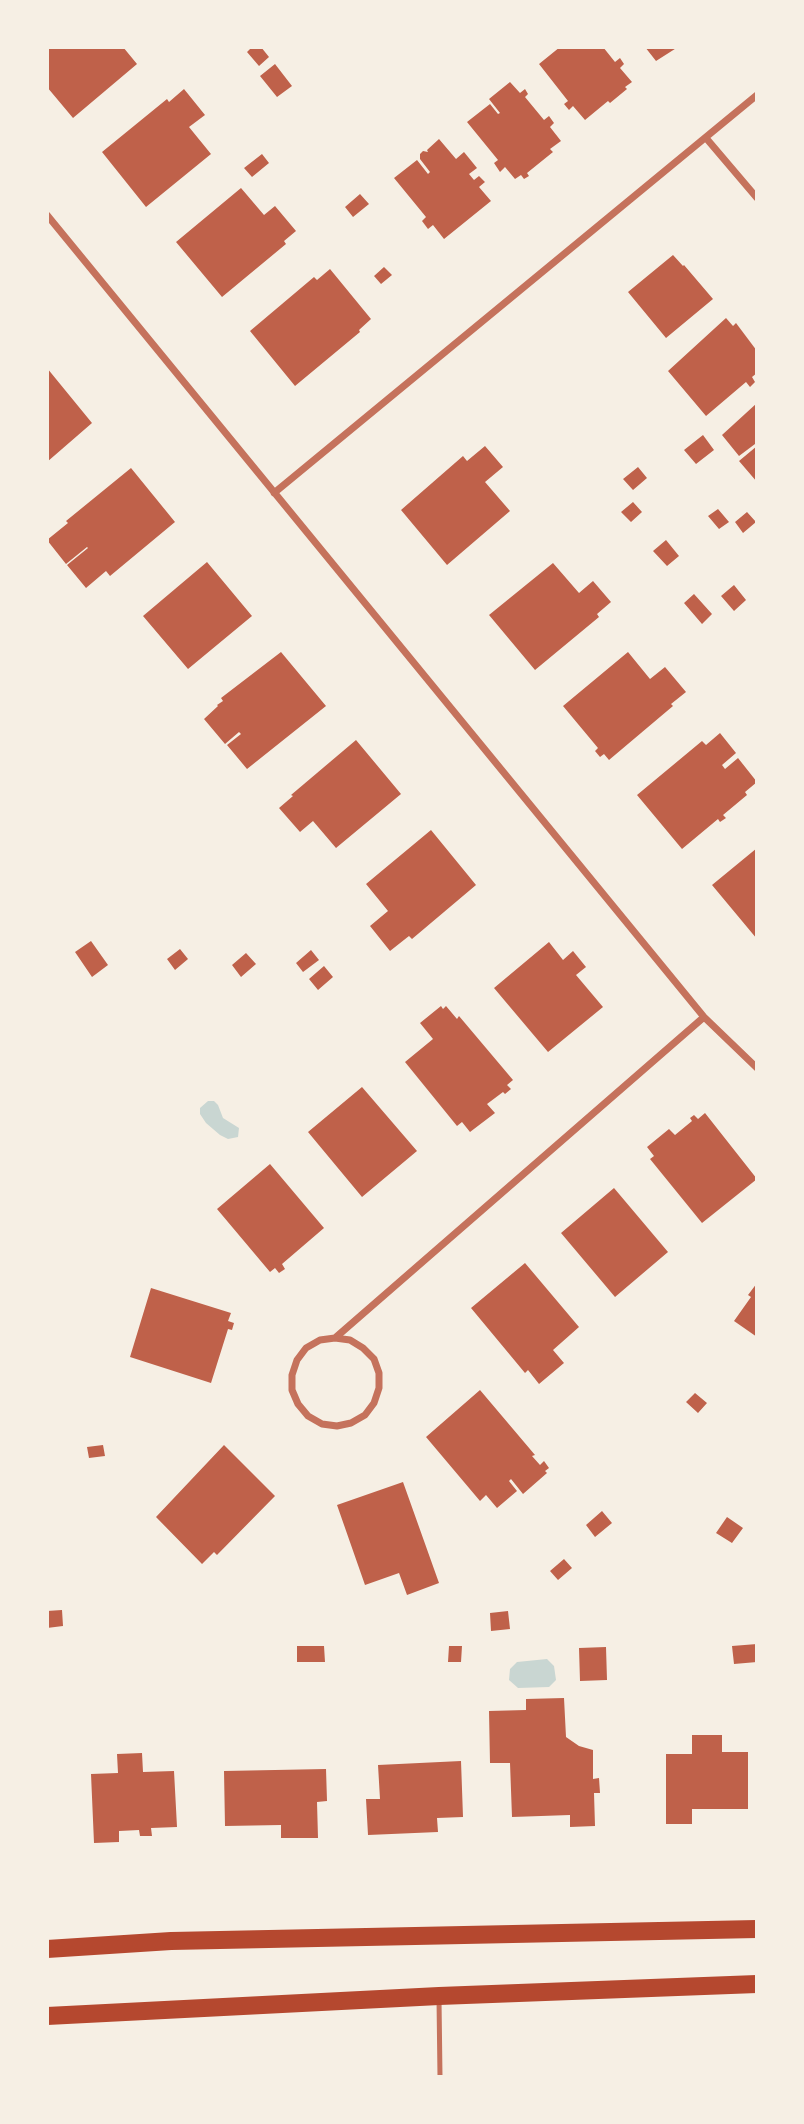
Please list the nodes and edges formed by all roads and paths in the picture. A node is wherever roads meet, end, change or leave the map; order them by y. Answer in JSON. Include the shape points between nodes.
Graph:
{"nodes":[{"id":1,"x":757,"y":95,"type":"edge"},
{"id":2,"x":706,"y":138,"type":"junction"},
{"id":3,"x":757,"y":198,"type":"edge"},
{"id":4,"x":47,"y":215,"type":"edge"},
{"id":5,"x":274,"y":493,"type":"junction"},
{"id":6,"x":704,"y":1017,"type":"junction"},
{"id":7,"x":757,"y":1068,"type":"edge"},
{"id":8,"x":335,"y":1338,"type":"junction"},
{"id":9,"x":757,"y":1929,"type":"edge"},
{"id":10,"x":47,"y":1949,"type":"edge"},
{"id":11,"x":757,"y":1984,"type":"edge"},
{"id":12,"x":439,"y":1996,"type":"junction"},
{"id":13,"x":47,"y":2016,"type":"edge"},
{"id":14,"x":440,"y":2077,"type":"edge"}],
"edges":[{"from":1,"to":2,"type":"street"},
{"from":2,"to":3,"type":"street"},
{"from":2,"to":5,"type":"street"},
{"from":4,"to":5,"type":"street"},
{"from":5,"to":6,"type":"street"},
{"from":6,"to":7,"type":"street"},
{"from":6,"to":8,"type":"street"},
{"from":8,"to":8,"type":"street","via":[[306,1349],[297,1360],[292,1390],[308,1416],[337,1426],[365,1415],[374,1403],[379,1373],[363,1348]]},
{"from":9,"to":10,"type":"main road","via":[[171,1941]]},
{"from":11,"to":12,"type":"main road"},
{"from":12,"to":13,"type":"main road"},
{"from":12,"to":14,"type":"lane"}]}
